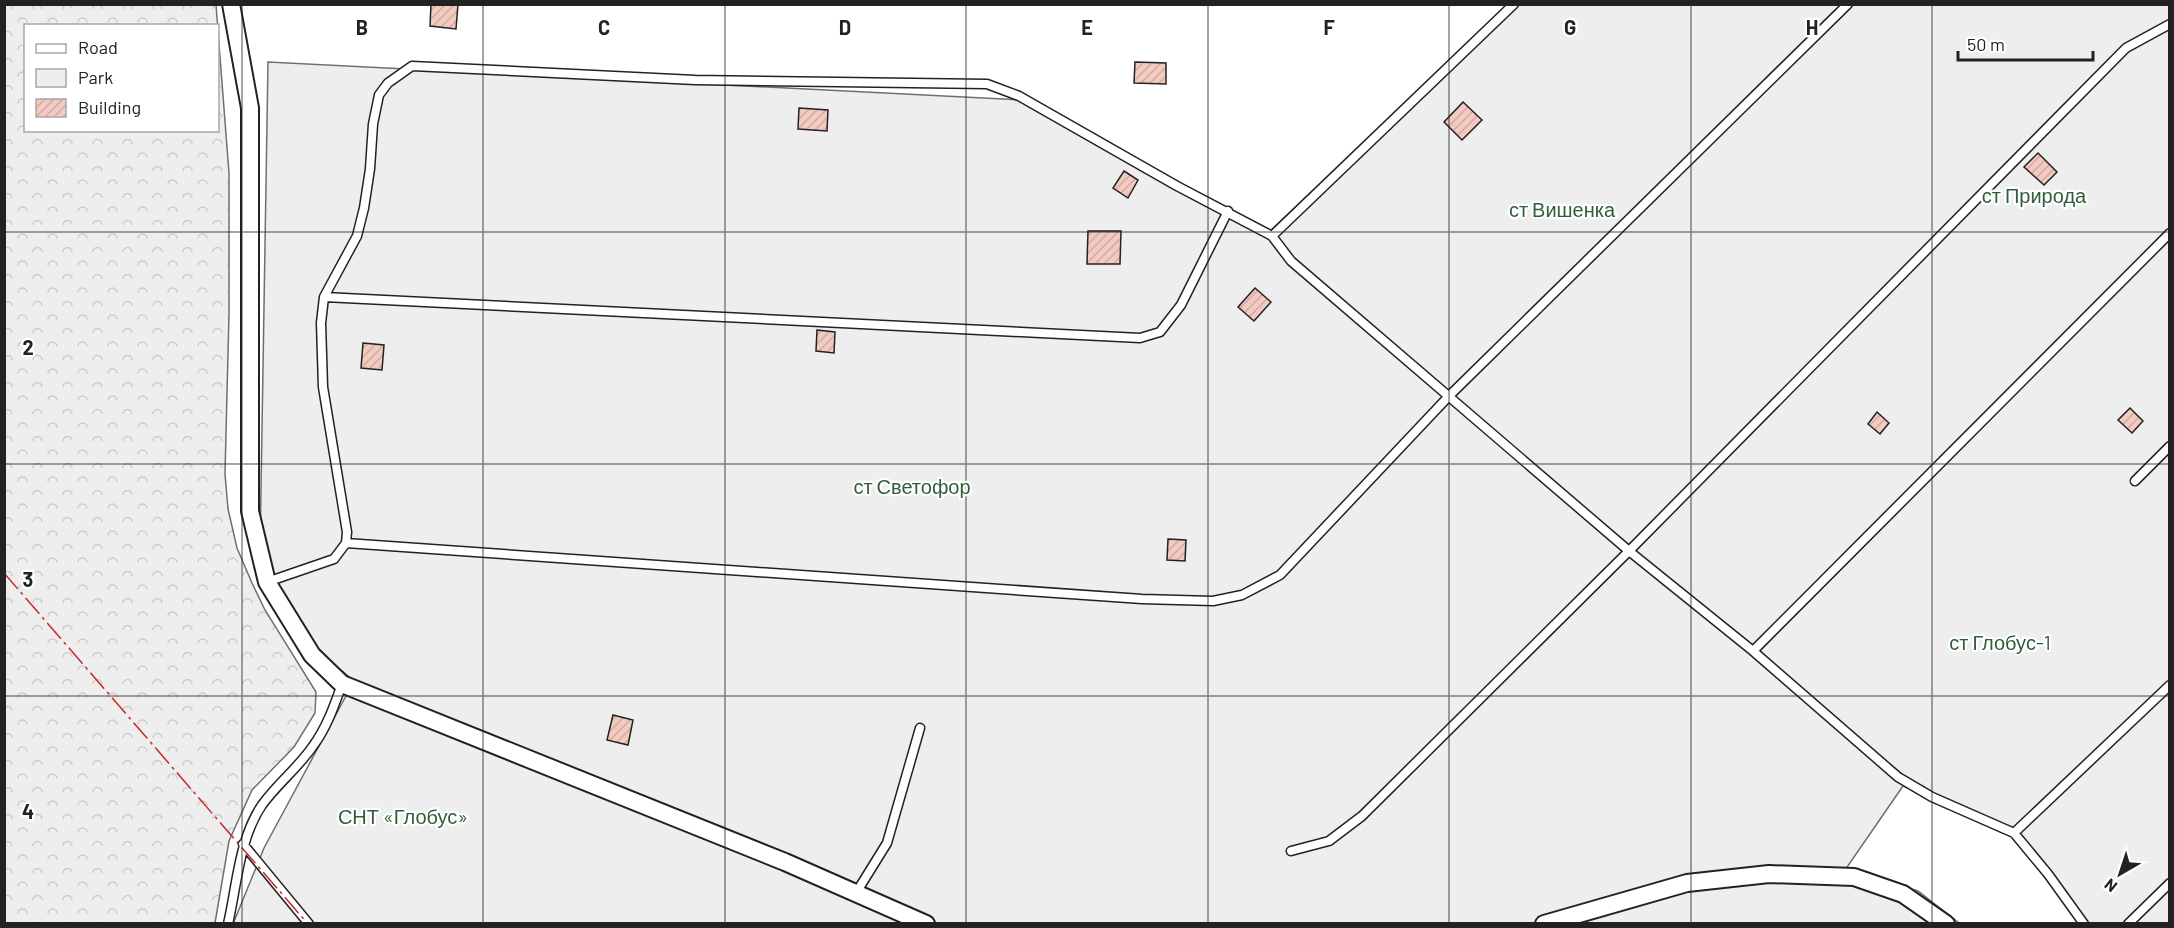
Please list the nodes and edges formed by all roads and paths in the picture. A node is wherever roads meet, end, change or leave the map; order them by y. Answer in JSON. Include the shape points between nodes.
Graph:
{"nodes":[{"id":1,"x":231,"y":4,"type":"edge"},
{"id":2,"x":1514,"y":4,"type":"edge"},
{"id":3,"x":1848,"y":4,"type":"edge"},
{"id":4,"x":2169,"y":24,"type":"edge"},
{"id":5,"x":1228,"y":211,"type":"junction"},
{"id":6,"x":2169,"y":233,"type":"edge"},
{"id":7,"x":1272,"y":236,"type":"junction"},
{"id":8,"x":324,"y":297,"type":"junction"},
{"id":9,"x":1449,"y":396,"type":"junction"},
{"id":10,"x":2169,"y":446,"type":"edge"},
{"id":11,"x":2135,"y":481,"type":"dead end"},
{"id":12,"x":346,"y":543,"type":"junction"},
{"id":13,"x":1629,"y":551,"type":"junction"},
{"id":14,"x":267,"y":582,"type":"junction"},
{"id":15,"x":1753,"y":651,"type":"junction"},
{"id":16,"x":342,"y":684,"type":"junction"},
{"id":17,"x":2169,"y":685,"type":"edge"},
{"id":18,"x":920,"y":728,"type":"dead end"},
{"id":19,"x":2014,"y":833,"type":"junction"},
{"id":20,"x":243,"y":844,"type":"junction"},
{"id":21,"x":1291,"y":851,"type":"dead end"},
{"id":22,"x":2169,"y":883,"type":"edge"},
{"id":23,"x":856,"y":893,"type":"junction"},
{"id":24,"x":228,"y":924,"type":"edge"},
{"id":25,"x":309,"y":924,"type":"edge"},
{"id":26,"x":926,"y":924,"type":"edge"},
{"id":27,"x":1544,"y":924,"type":"edge"},
{"id":28,"x":1946,"y":924,"type":"edge"},
{"id":29,"x":2084,"y":924,"type":"edge"},
{"id":30,"x":2128,"y":924,"type":"edge"}],
"edges":[{"from":1,"to":14,"type":"street","via":[[250,108],[250,511]]},
{"from":2,"to":7,"type":"lane"},
{"from":3,"to":9,"type":"lane"},
{"from":4,"to":13,"type":"lane","via":[[2126,48]]},
{"from":5,"to":7,"type":"lane"},
{"from":5,"to":8,"type":"lane","via":[[1181,305],[1160,332],[1140,338]]},
{"from":5,"to":8,"type":"lane","via":[[1019,96],[987,84],[695,80],[412,66],[388,83],[379,95],[357,236]]},
{"from":6,"to":15,"type":"lane"},
{"from":7,"to":9,"type":"lane","via":[[1291,261]]},
{"from":8,"to":12,"type":"lane","via":[[323,387]]},
{"from":9,"to":12,"type":"lane","via":[[1280,575],[1242,595],[1214,600],[1142,599]]},
{"from":9,"to":13,"type":"lane"},
{"from":10,"to":11,"type":"lane"},
{"from":12,"to":14,"type":"lane","via":[[333,559]]},
{"from":13,"to":15,"type":"lane"},
{"from":13,"to":21,"type":"lane","via":[[1362,816],[1329,841]]},
{"from":14,"to":16,"type":"street","via":[[312,655]]},
{"from":15,"to":19,"type":"lane","via":[[1898,777],[1932,797]]},
{"from":16,"to":20,"type":"lane","via":[[313,747],[262,806]]},
{"from":16,"to":23,"type":"street"},
{"from":17,"to":19,"type":"lane"},
{"from":18,"to":23,"type":"lane","via":[[887,843]]},
{"from":19,"to":29,"type":"lane"},
{"from":20,"to":24,"type":"lane"},
{"from":20,"to":25,"type":"lane"},
{"from":22,"to":30,"type":"lane"},
{"from":23,"to":26,"type":"street"},
{"from":27,"to":28,"type":"street","via":[[1687,883],[1769,874],[1854,877],[1903,894]]}]}
